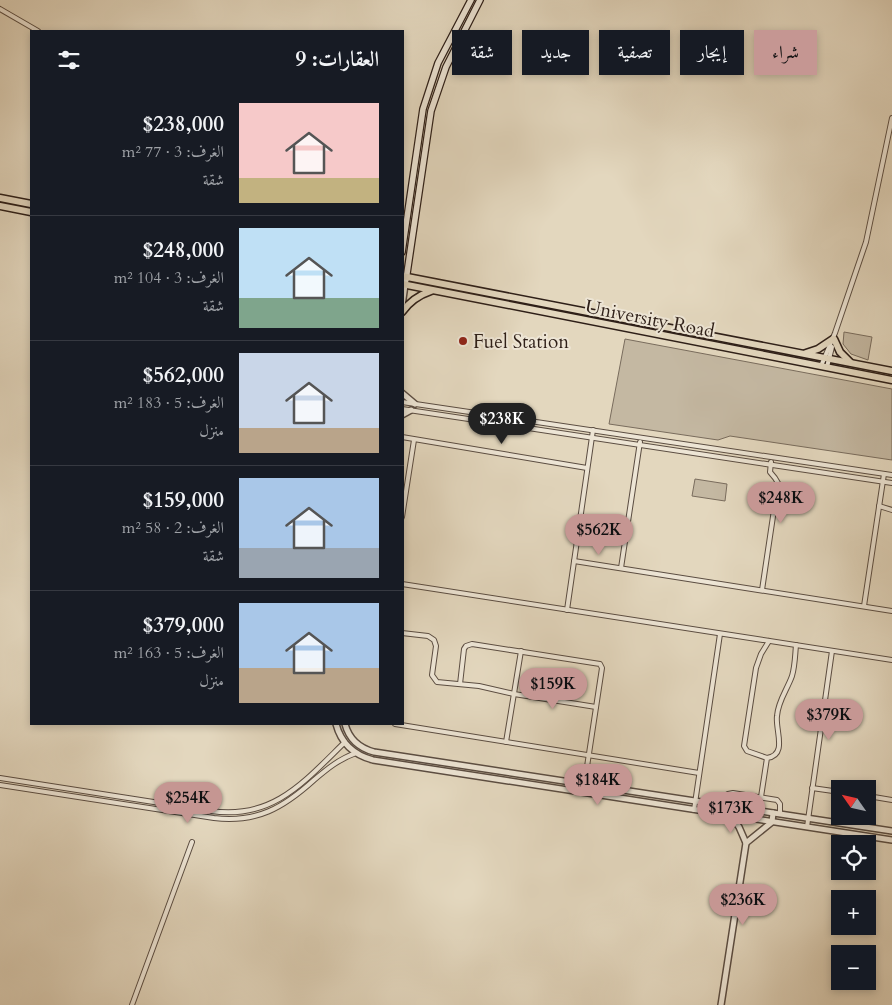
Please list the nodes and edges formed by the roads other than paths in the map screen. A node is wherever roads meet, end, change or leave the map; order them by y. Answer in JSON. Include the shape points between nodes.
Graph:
{"nodes":[{"id":1,"x":471,"y":0,"type":"edge"},
{"id":2,"x":480,"y":0,"type":"edge"},
{"id":3,"x":0,"y":10,"type":"edge"},
{"id":4,"x":36,"y":30,"type":"edge"},
{"id":5,"x":892,"y":118,"type":"edge"},
{"id":6,"x":0,"y":198,"type":"edge"},
{"id":7,"x":30,"y":204,"type":"edge"},
{"id":8,"x":0,"y":206,"type":"edge"},
{"id":9,"x":30,"y":211,"type":"edge"},
{"id":10,"x":404,"y":238,"type":"edge"},
{"id":11,"x":405,"y":276,"type":"edge"},
{"id":12,"x":404,"y":285,"type":"edge"},
{"id":13,"x":433,"y":290,"type":"junction"},
{"id":14,"x":489,"y":292,"type":"junction"},
{"id":15,"x":488,"y":301,"type":"junction"},
{"id":16,"x":404,"y":309,"type":"edge"},
{"id":17,"x":642,"y":323,"type":"junction"},
{"id":18,"x":641,"y":331,"type":"junction"},
{"id":19,"x":834,"y":337,"type":"junction"},
{"id":20,"x":801,"y":354,"type":"junction"},
{"id":21,"x":827,"y":358,"type":"junction"},
{"id":22,"x":851,"y":363,"type":"junction"},
{"id":23,"x":824,"y":367,"type":"junction"},
{"id":24,"x":892,"y":371,"type":"edge"},
{"id":25,"x":892,"y":380,"type":"edge"},
{"id":26,"x":404,"y":395,"type":"edge"},
{"id":27,"x":404,"y":402,"type":"edge"},
{"id":28,"x":415,"y":404,"type":"junction"},
{"id":29,"x":404,"y":409,"type":"edge"},
{"id":30,"x":411,"y":410,"type":"junction"},
{"id":31,"x":404,"y":414,"type":"edge"},
{"id":32,"x":592,"y":430,"type":"junction"},
{"id":33,"x":592,"y":437,"type":"junction"},
{"id":34,"x":404,"y":438,"type":"edge"},
{"id":35,"x":641,"y":438,"type":"junction"},
{"id":36,"x":414,"y":440,"type":"junction"},
{"id":37,"x":640,"y":444,"type":"junction"},
{"id":38,"x":771,"y":457,"type":"junction"},
{"id":39,"x":770,"y":464,"type":"junction"},
{"id":40,"x":587,"y":468,"type":"junction"},
{"id":41,"x":884,"y":474,"type":"junction"},
{"id":42,"x":892,"y":475,"type":"edge"},
{"id":43,"x":883,"y":481,"type":"junction"},
{"id":44,"x":892,"y":483,"type":"edge"},
{"id":45,"x":404,"y":504,"type":"edge"},
{"id":46,"x":879,"y":506,"type":"junction"},
{"id":47,"x":892,"y":510,"type":"edge"},
{"id":48,"x":574,"y":561,"type":"junction"},
{"id":49,"x":621,"y":568,"type":"junction"},
{"id":50,"x":404,"y":584,"type":"edge"},
{"id":51,"x":762,"y":590,"type":"junction"},
{"id":52,"x":864,"y":606,"type":"junction"},
{"id":53,"x":567,"y":610,"type":"junction"},
{"id":54,"x":892,"y":611,"type":"edge"},
{"id":55,"x":404,"y":633,"type":"edge"},
{"id":56,"x":720,"y":634,"type":"junction"},
{"id":57,"x":769,"y":641,"type":"junction"},
{"id":58,"x":796,"y":645,"type":"junction"},
{"id":59,"x":521,"y":651,"type":"junction"},
{"id":60,"x":832,"y":651,"type":"junction"},
{"id":61,"x":892,"y":660,"type":"edge"},
{"id":62,"x":460,"y":684,"type":"junction"},
{"id":63,"x":514,"y":694,"type":"junction"},
{"id":64,"x":596,"y":707,"type":"junction"},
{"id":65,"x":345,"y":725,"type":"edge"},
{"id":66,"x":401,"y":725,"type":"edge"},
{"id":67,"x":337,"y":726,"type":"edge"},
{"id":68,"x":344,"y":742,"type":"junction"},
{"id":69,"x":506,"y":742,"type":"junction"},
{"id":70,"x":360,"y":746,"type":"junction"},
{"id":71,"x":356,"y":753,"type":"junction"},
{"id":72,"x":589,"y":755,"type":"junction"},
{"id":73,"x":767,"y":758,"type":"junction"},
{"id":74,"x":699,"y":773,"type":"junction"},
{"id":75,"x":0,"y":778,"type":"edge"},
{"id":76,"x":584,"y":784,"type":"junction"},
{"id":77,"x":0,"y":785,"type":"edge"},
{"id":78,"x":812,"y":788,"type":"junction"},
{"id":79,"x":831,"y":791,"type":"edge"},
{"id":80,"x":583,"y":793,"type":"junction"},
{"id":81,"x":760,"y":797,"type":"junction"},
{"id":82,"x":876,"y":797,"type":"edge"},
{"id":83,"x":892,"y":800,"type":"edge"},
{"id":84,"x":695,"y":801,"type":"junction"},
{"id":85,"x":729,"y":806,"type":"junction"},
{"id":86,"x":694,"y":810,"type":"junction"},
{"id":87,"x":773,"y":813,"type":"junction"},
{"id":88,"x":780,"y":814,"type":"junction"},
{"id":89,"x":730,"y":816,"type":"junction"},
{"id":90,"x":808,"y":818,"type":"junction"},
{"id":91,"x":772,"y":822,"type":"junction"},
{"id":92,"x":807,"y":827,"type":"junction"},
{"id":93,"x":892,"y":831,"type":"edge"},
{"id":94,"x":892,"y":840,"type":"edge"},
{"id":95,"x":192,"y":842,"type":"dead end"},
{"id":96,"x":746,"y":843,"type":"junction"},
{"id":97,"x":132,"y":1005,"type":"edge"},
{"id":98,"x":721,"y":1005,"type":"edge"}],
"edges":[{"from":1,"to":10,"type":"main road","via":[[438,63],[423,109]]},
{"from":2,"to":11,"type":"main road","via":[[446,67],[431,111]]},
{"from":3,"to":4,"type":"street"},
{"from":5,"to":19,"type":"street","via":[[866,242]]},
{"from":6,"to":7,"type":"highway"},
{"from":8,"to":9,"type":"highway"},
{"from":11,"to":12,"type":"main road"},
{"from":11,"to":14,"type":"highway","name":"University Road"},
{"from":12,"to":13,"type":"highway","name":"University Road"},
{"from":13,"to":15,"type":"highway","name":"University Road"},
{"from":13,"to":16,"type":"highway","via":[[417,297]]},
{"from":14,"to":15,"type":"highway"},
{"from":14,"to":17,"type":"highway","name":"University Road"},
{"from":15,"to":18,"type":"highway","name":"University Road"},
{"from":17,"to":18,"type":"highway"},
{"from":17,"to":20,"type":"highway","name":"University Road"},
{"from":18,"to":23,"type":"highway","name":"University Road"},
{"from":19,"to":20,"type":"highway","via":[[818,349]]},
{"from":19,"to":21,"type":"street"},
{"from":19,"to":22,"type":"highway","via":[[840,352]]},
{"from":20,"to":21,"type":"highway","name":"University Road"},
{"from":21,"to":22,"type":"highway","name":"University Road"},
{"from":21,"to":23,"type":"street"},
{"from":22,"to":24,"type":"highway","name":"University Road"},
{"from":23,"to":25,"type":"highway","name":"University Road"},
{"from":26,"to":28,"type":"street"},
{"from":27,"to":28,"type":"street"},
{"from":28,"to":32,"type":"street"},
{"from":29,"to":30,"type":"street"},
{"from":30,"to":31,"type":"street"},
{"from":30,"to":33,"type":"street"},
{"from":32,"to":33,"type":"street"},
{"from":32,"to":35,"type":"street"},
{"from":33,"to":37,"type":"street"},
{"from":33,"to":40,"type":"street"},
{"from":34,"to":36,"type":"street"},
{"from":35,"to":37,"type":"street"},
{"from":35,"to":38,"type":"street"},
{"from":36,"to":40,"type":"street"},
{"from":36,"to":45,"type":"street"},
{"from":37,"to":39,"type":"street"},
{"from":37,"to":49,"type":"street"},
{"from":38,"to":39,"type":"street"},
{"from":38,"to":41,"type":"street"},
{"from":39,"to":43,"type":"street"},
{"from":39,"to":51,"type":"street","via":[[770,472],[778,483]]},
{"from":40,"to":48,"type":"street"},
{"from":41,"to":42,"type":"street"},
{"from":41,"to":43,"type":"street"},
{"from":43,"to":44,"type":"street"},
{"from":43,"to":46,"type":"street"},
{"from":46,"to":47,"type":"street"},
{"from":46,"to":52,"type":"street"},
{"from":48,"to":49,"type":"street"},
{"from":48,"to":53,"type":"street"},
{"from":49,"to":51,"type":"street"},
{"from":50,"to":53,"type":"street"},
{"from":51,"to":52,"type":"street"},
{"from":52,"to":54,"type":"street"},
{"from":53,"to":56,"type":"street"},
{"from":55,"to":62,"type":"street","via":[[432,638],[436,646],[434,679],[439,683]]},
{"from":56,"to":57,"type":"street"},
{"from":56,"to":74,"type":"street"},
{"from":57,"to":58,"type":"street"},
{"from":57,"to":73,"type":"street","via":[[756,668],[744,746],[747,751]]},
{"from":58,"to":60,"type":"street"},
{"from":58,"to":73,"type":"street","via":[[792,675],[777,715],[780,748],[774,757]]},
{"from":59,"to":62,"type":"street","via":[[468,645],[464,649]]},
{"from":59,"to":63,"type":"street"},
{"from":59,"to":64,"type":"street","via":[[600,664]]},
{"from":60,"to":61,"type":"street"},
{"from":60,"to":78,"type":"street"},
{"from":62,"to":63,"type":"street"},
{"from":63,"to":64,"type":"street"},
{"from":63,"to":69,"type":"street"},
{"from":64,"to":72,"type":"street"},
{"from":65,"to":67,"type":"street"},
{"from":65,"to":70,"type":"street","via":[[350,737]]},
{"from":66,"to":69,"type":"street"},
{"from":67,"to":68,"type":"street"},
{"from":68,"to":71,"type":"street"},
{"from":68,"to":75,"type":"street","via":[[286,795],[267,806],[240,813]]},
{"from":69,"to":72,"type":"street"},
{"from":70,"to":71,"type":"street"},
{"from":70,"to":76,"type":"street","via":[[374,752]]},
{"from":71,"to":77,"type":"street","via":[[336,762],[284,804],[262,814],[238,819]]},
{"from":71,"to":80,"type":"street","via":[[372,760]]},
{"from":72,"to":74,"type":"street"},
{"from":72,"to":76,"type":"street"},
{"from":73,"to":81,"type":"street"},
{"from":74,"to":84,"type":"street"},
{"from":76,"to":80,"type":"street"},
{"from":76,"to":84,"type":"street"},
{"from":78,"to":79,"type":"street"},
{"from":78,"to":90,"type":"street"},
{"from":80,"to":86,"type":"street"},
{"from":81,"to":85,"type":"street","via":[[730,793],[727,797]]},
{"from":81,"to":88,"type":"street","via":[[779,801]]},
{"from":82,"to":83,"type":"street"},
{"from":84,"to":85,"type":"street"},
{"from":84,"to":86,"type":"street"},
{"from":85,"to":87,"type":"street"},
{"from":85,"to":89,"type":"street"},
{"from":86,"to":89,"type":"street"},
{"from":87,"to":88,"type":"street"},
{"from":87,"to":91,"type":"street"},
{"from":88,"to":90,"type":"street"},
{"from":89,"to":91,"type":"street"},
{"from":89,"to":96,"type":"street"},
{"from":90,"to":92,"type":"street"},
{"from":90,"to":93,"type":"street"},
{"from":91,"to":92,"type":"street"},
{"from":91,"to":96,"type":"street"},
{"from":92,"to":94,"type":"street"},
{"from":95,"to":97,"type":"street"},
{"from":96,"to":98,"type":"street"}]}
